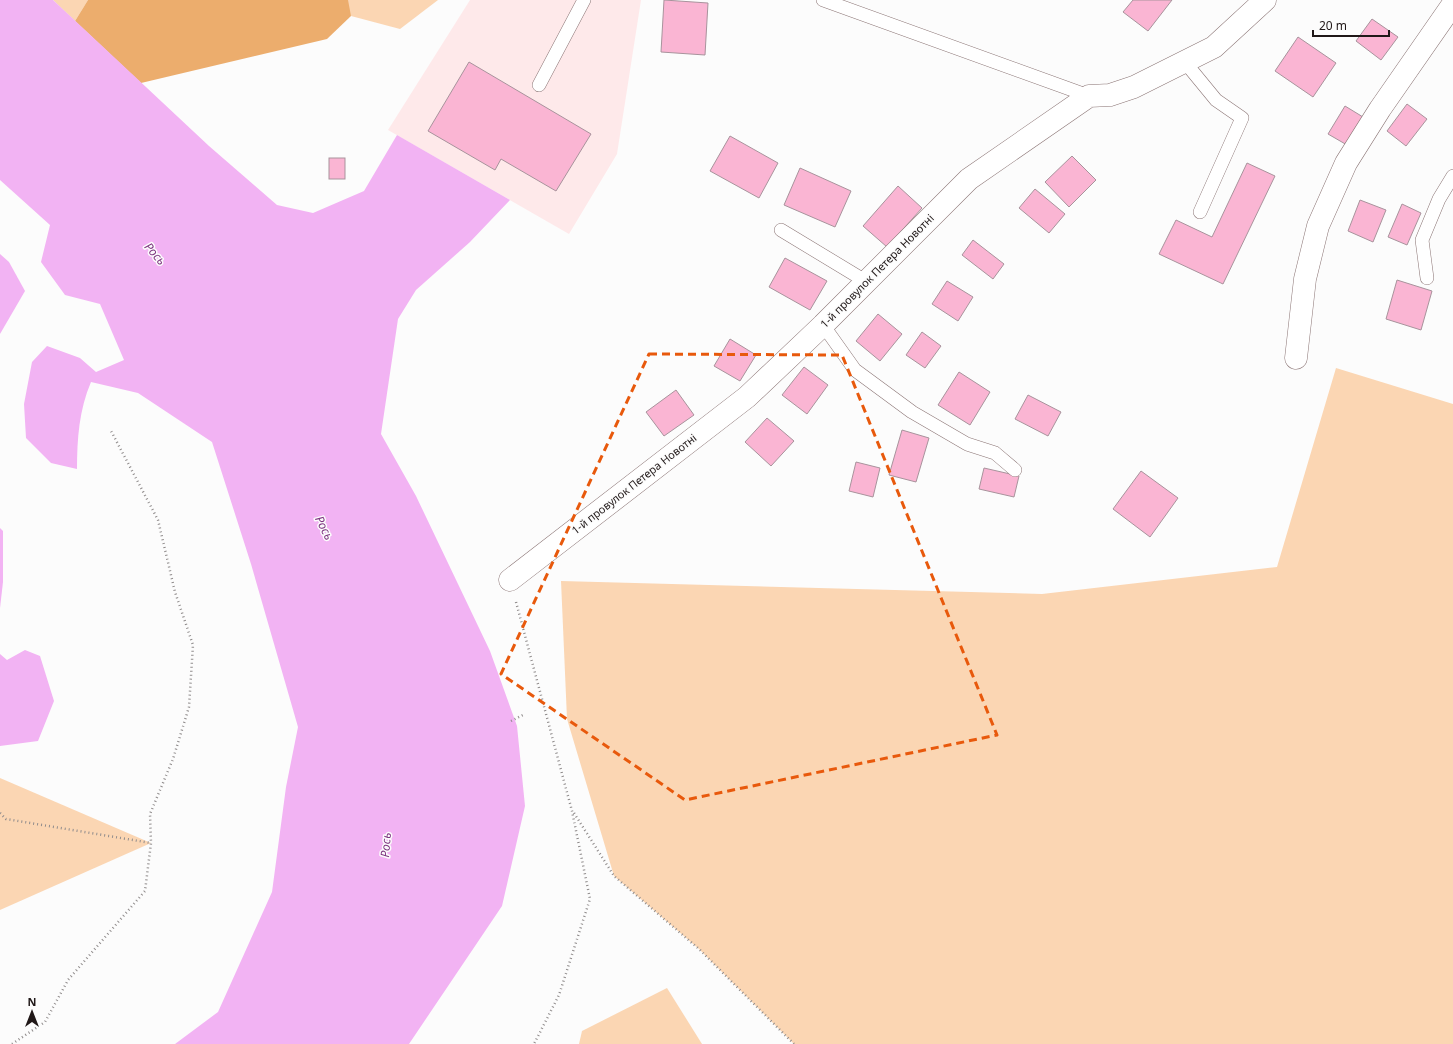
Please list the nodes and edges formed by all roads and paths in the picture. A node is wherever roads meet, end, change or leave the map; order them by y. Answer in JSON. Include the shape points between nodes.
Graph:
{"nodes":[{"id":1,"x":584,"y":0,"type":"edge"},
{"id":2,"x":823,"y":0,"type":"edge"},
{"id":3,"x":1265,"y":0,"type":"edge"},
{"id":4,"x":1453,"y":4,"type":"edge"},
{"id":5,"x":1184,"y":61,"type":"junction"},
{"id":6,"x":540,"y":85,"type":"dead end"},
{"id":7,"x":1089,"y":96,"type":"junction"},
{"id":8,"x":1453,"y":176,"type":"edge"},
{"id":9,"x":1200,"y":212,"type":"dead end"},
{"id":10,"x":782,"y":230,"type":"dead end"},
{"id":11,"x":1427,"y":278,"type":"dead end"},
{"id":12,"x":866,"y":282,"type":"junction"},
{"id":13,"x":823,"y":325,"type":"junction"},
{"id":14,"x":1296,"y":358,"type":"dead end"},
{"id":15,"x":110,"y":429,"type":"dead end"},
{"id":16,"x":1015,"y":470,"type":"dead end"},
{"id":17,"x":510,"y":580,"type":"joint"},
{"id":18,"x":523,"y":715,"type":"dead end"},
{"id":19,"x":511,"y":721,"type":"dead end"},
{"id":20,"x":572,"y":811,"type":"junction"},
{"id":21,"x":0,"y":814,"type":"edge"},
{"id":22,"x":151,"y":843,"type":"junction"},
{"id":23,"x":12,"y":1044,"type":"edge"},
{"id":24,"x":534,"y":1044,"type":"edge"},
{"id":25,"x":794,"y":1044,"type":"edge"}],
"edges":[{"from":1,"to":6,"type":"lane"},
{"from":2,"to":7,"type":"lane"},
{"from":3,"to":5,"type":"street","via":[[1214,47]]},
{"from":4,"to":14,"type":"street","via":[[1350,157],[1321,219],[1305,279]]},
{"from":5,"to":7,"type":"street","via":[[1134,87],[1110,95]]},
{"from":5,"to":9,"type":"lane","via":[[1216,100],[1242,118]]},
{"from":7,"to":12,"type":"street","name":"1-й провулок Петера Новотні","via":[[969,179]]},
{"from":8,"to":11,"type":"lane","via":[[1439,199],[1422,240]]},
{"from":10,"to":12,"type":"lane"},
{"from":12,"to":13,"type":"street","name":"1-й провулок Петера Новотні"},
{"from":13,"to":16,"type":"lane","via":[[855,370],[912,412],[967,444],[995,453]]},
{"from":13,"to":17,"type":"street","name":"1-й провулок Петера Новотні","via":[[747,397]]},
{"from":15,"to":22,"type":"path","via":[[158,520],[175,592],[193,645],[189,707],[173,758],[150,814]]},
{"from":17,"to":20,"type":"path"},
{"from":18,"to":19,"type":"path"},
{"from":20,"to":24,"type":"path","via":[[590,899],[559,995]]},
{"from":20,"to":25,"type":"path","via":[[614,876],[699,949]]},
{"from":21,"to":22,"type":"path","via":[[6,819]]},
{"from":22,"to":23,"type":"path","via":[[145,891],[68,980],[45,1022]]}]}
